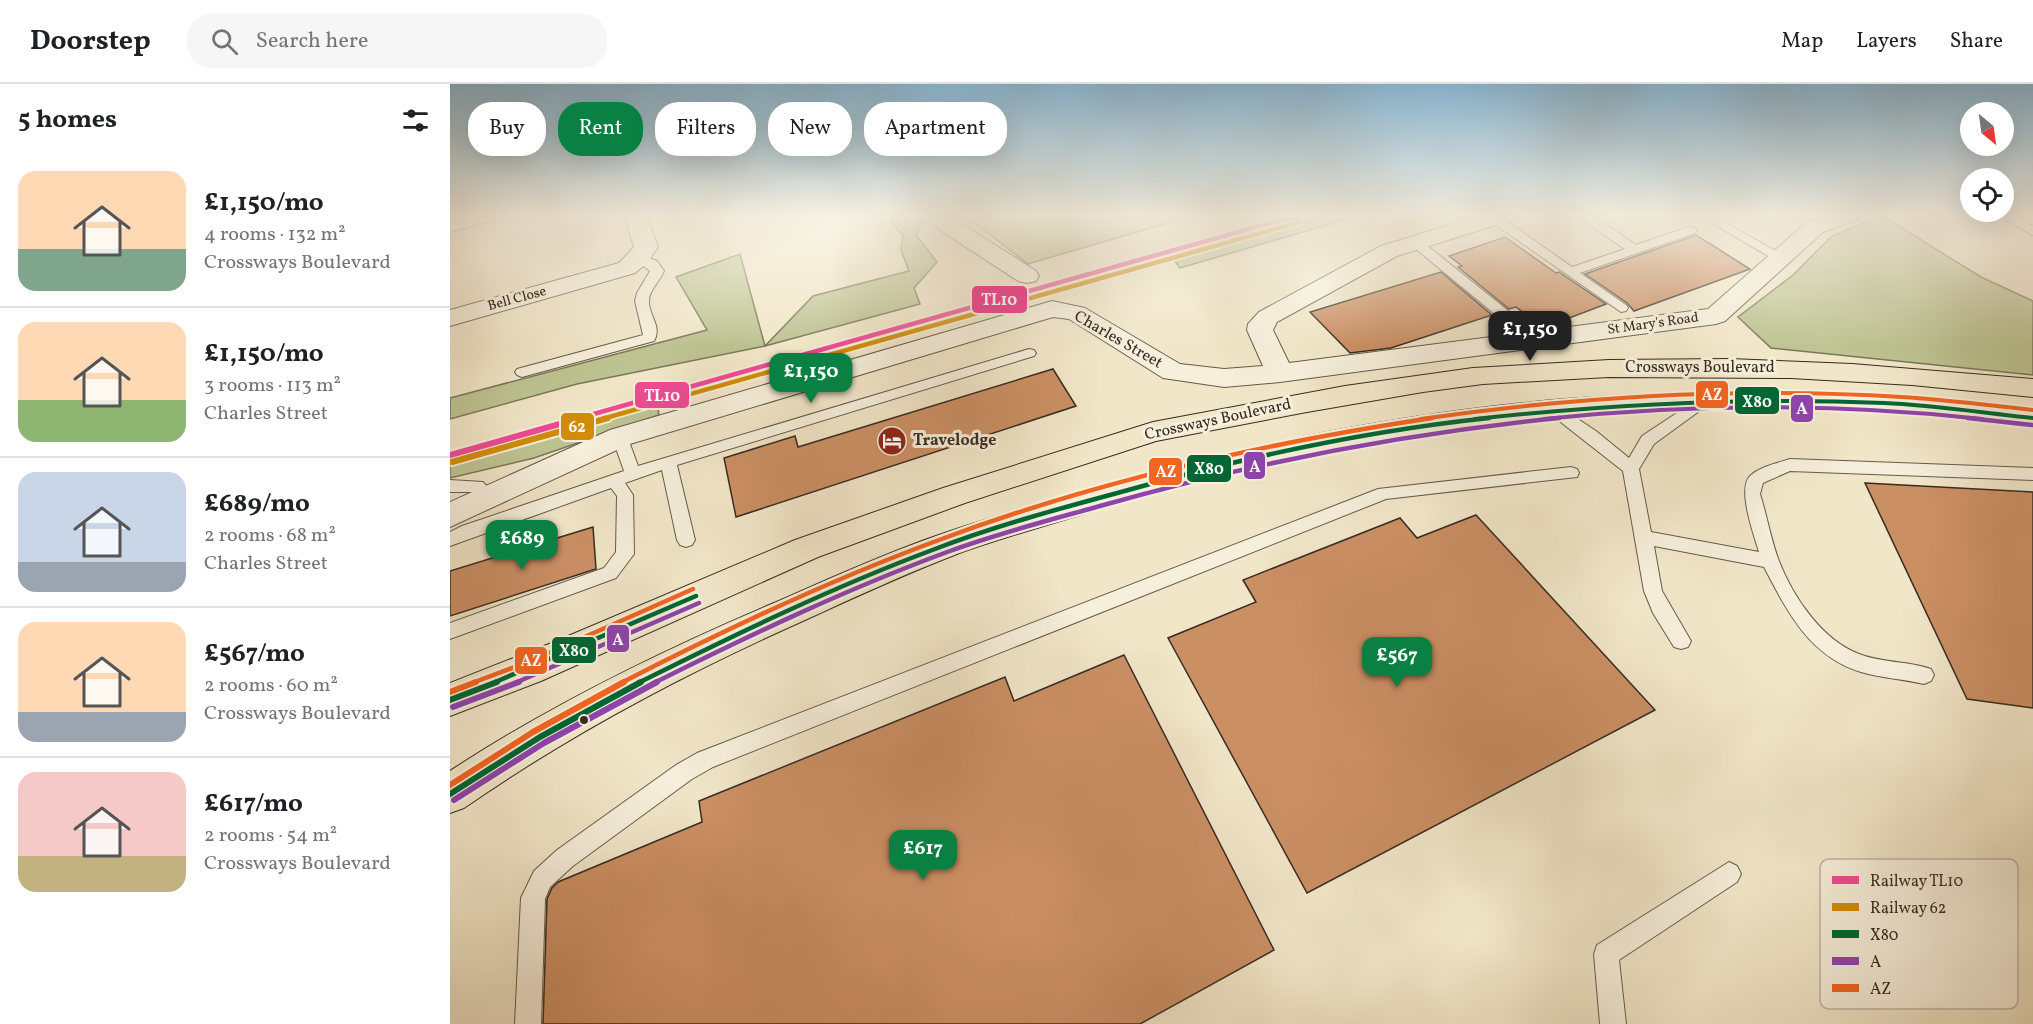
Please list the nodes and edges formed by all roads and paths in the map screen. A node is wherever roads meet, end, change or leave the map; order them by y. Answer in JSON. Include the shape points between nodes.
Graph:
{"nodes":[{"id":1,"x":638,"y":259,"type":"edge"},
{"id":2,"x":641,"y":259,"type":"edge"},
{"id":3,"x":1001,"y":259,"type":"edge"},
{"id":4,"x":1375,"y":259,"type":"edge"},
{"id":5,"x":1436,"y":259,"type":"edge"},
{"id":6,"x":1553,"y":259,"type":"edge"},
{"id":7,"x":1609,"y":259,"type":"edge"},
{"id":8,"x":1778,"y":259,"type":"edge"},
{"id":9,"x":1570,"y":272,"type":"junction"},
{"id":10,"x":1027,"y":276,"type":"dead end"},
{"id":11,"x":1621,"y":309,"type":"dead end"},
{"id":12,"x":450,"y":318,"type":"edge"},
{"id":13,"x":1512,"y":321,"type":"dead end"},
{"id":14,"x":1029,"y":353,"type":"dead end"},
{"id":15,"x":522,"y":372,"type":"dead end"},
{"id":16,"x":1173,"y":372,"type":"joint"},
{"id":17,"x":1280,"y":373,"type":"junction"},
{"id":18,"x":2033,"y":388,"type":"edge"},
{"id":19,"x":1704,"y":400,"type":"junction"},
{"id":20,"x":1552,"y":409,"type":"junction"},
{"id":21,"x":2033,"y":418,"type":"edge"},
{"id":22,"x":620,"y":436,"type":"junction"},
{"id":23,"x":668,"y":462,"type":"junction"},
{"id":24,"x":1631,"y":469,"type":"junction"},
{"id":25,"x":1571,"y":473,"type":"dead end"},
{"id":26,"x":633,"y":474,"type":"junction"},
{"id":27,"x":2033,"y":474,"type":"edge"},
{"id":28,"x":614,"y":480,"type":"junction"},
{"id":29,"x":450,"y":486,"type":"edge"},
{"id":30,"x":488,"y":498,"type":"junction"},
{"id":31,"x":450,"y":515,"type":"edge"},
{"id":32,"x":1642,"y":537,"type":"junction"},
{"id":33,"x":450,"y":539,"type":"edge"},
{"id":34,"x":686,"y":540,"type":"dead end"},
{"id":35,"x":1770,"y":561,"type":"junction"},
{"id":36,"x":450,"y":631,"type":"edge"},
{"id":37,"x":1681,"y":641,"type":"dead end"},
{"id":38,"x":1924,"y":675,"type":"dead end"},
{"id":39,"x":450,"y":700,"type":"edge"},
{"id":40,"x":450,"y":794,"type":"edge"},
{"id":41,"x":1730,"y":874,"type":"dead end"},
{"id":42,"x":528,"y":1024,"type":"edge"},
{"id":43,"x":1613,"y":1024,"type":"edge"}],
"edges":[{"from":1,"to":12,"type":"street","name":"Bell Close","via":[[612,273]]},
{"from":2,"to":15,"type":"lane","via":[[657,271],[642,297],[649,338]]},
{"from":3,"to":10,"type":"street"},
{"from":4,"to":17,"type":"street","via":[[1265,319],[1260,330]]},
{"from":5,"to":13,"type":"lane"},
{"from":6,"to":9,"type":"lane"},
{"from":7,"to":9,"type":"lane"},
{"from":8,"to":17,"type":"street","name":"St Mary's Road","via":[[1716,316]]},
{"from":9,"to":11,"type":"lane"},
{"from":14,"to":23,"type":"lane"},
{"from":16,"to":17,"type":"street","name":"St Mary's Road","via":[[1224,378]]},
{"from":16,"to":22,"type":"street","name":"Charles Street","via":[[1076,313],[1052,309]]},
{"from":18,"to":39,"type":"main road","name":"Crossways Boulevard","via":[[1783,368],[1625,367],[1463,378],[1153,432],[972,489],[786,557],[552,660]]},
{"from":19,"to":20,"type":"main road","name":"Crossways Boulevard"},
{"from":19,"to":21,"type":"main road","name":"Crossways Boulevard","via":[[1885,403]]},
{"from":19,"to":24,"type":"lane","via":[[1648,440]]},
{"from":20,"to":24,"type":"lane"},
{"from":20,"to":40,"type":"main road","name":"Crossways Boulevard","via":[[1385,430],[1289,447],[1119,489],[934,549],[732,636],[605,697]]},
{"from":22,"to":26,"type":"lane"},
{"from":22,"to":30,"type":"street","name":"Charles Street"},
{"from":23,"to":26,"type":"lane"},
{"from":23,"to":34,"type":"lane"},
{"from":24,"to":32,"type":"lane"},
{"from":25,"to":42,"type":"lane","via":[[1384,493],[694,765],[565,858],[537,885],[533,898]]},
{"from":26,"to":28,"type":"lane"},
{"from":27,"to":35,"type":"lane","via":[[1790,465],[1773,470],[1755,480],[1752,494]]},
{"from":28,"to":33,"type":"lane"},
{"from":28,"to":36,"type":"lane","via":[[625,495],[625,554],[610,573]]},
{"from":29,"to":30,"type":"lane","via":[[477,486]]},
{"from":30,"to":31,"type":"street","name":"Charles Street"},
{"from":32,"to":35,"type":"lane"},
{"from":32,"to":37,"type":"lane","via":[[1653,591]]},
{"from":35,"to":38,"type":"lane","via":[[1803,622],[1827,647],[1853,661]]},
{"from":41,"to":43,"type":"lane","via":[[1606,954]]}]}
